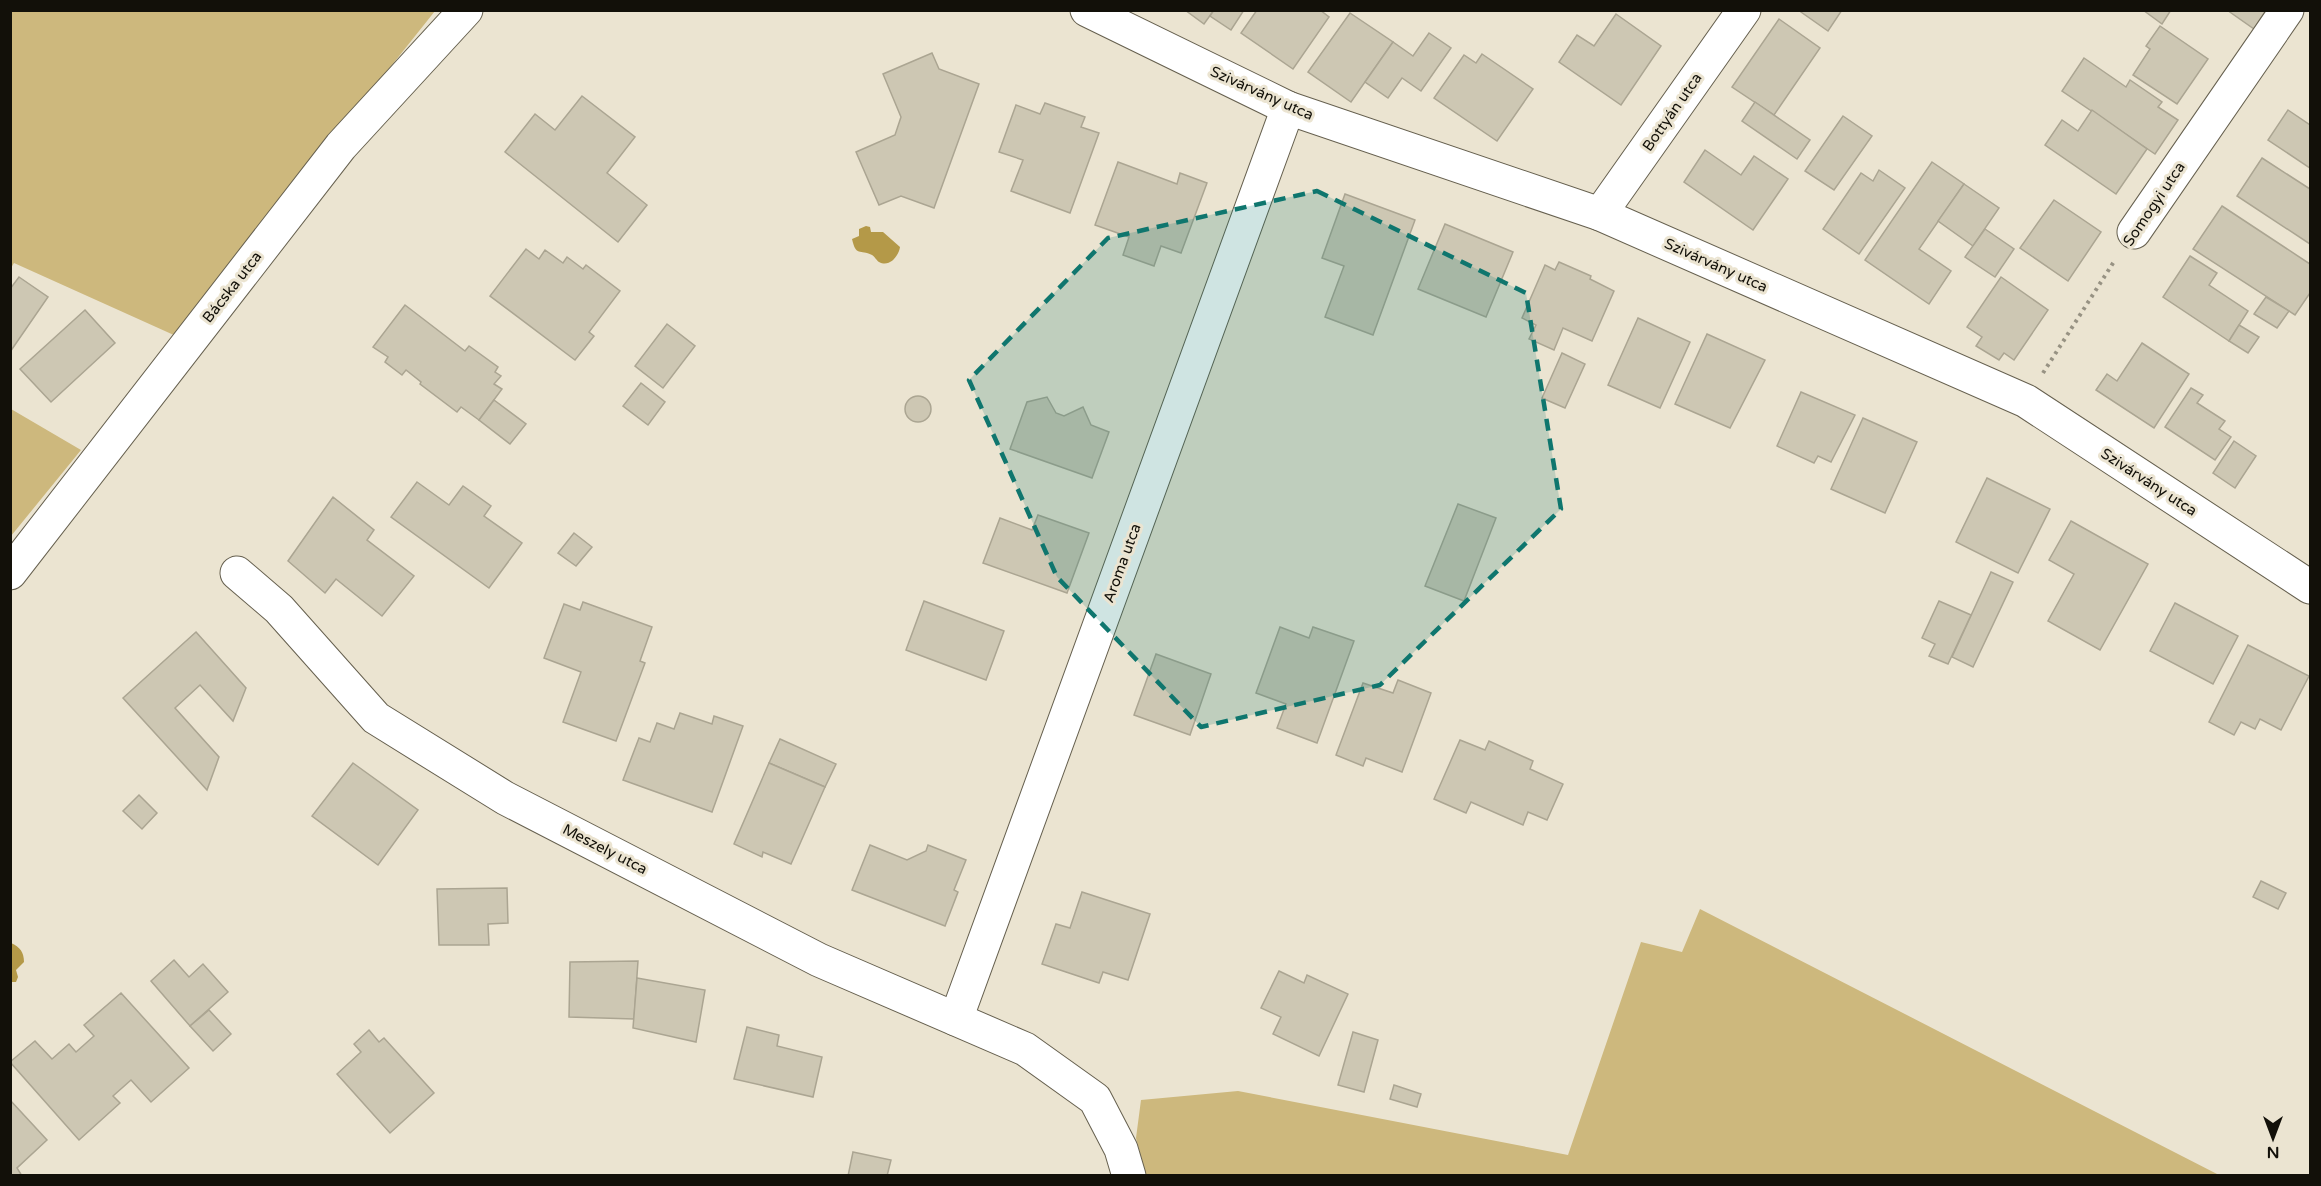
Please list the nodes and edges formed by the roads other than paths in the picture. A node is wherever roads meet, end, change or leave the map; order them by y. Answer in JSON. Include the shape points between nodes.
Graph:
{"nodes":[{"id":1,"x":465,"y":10,"type":"edge"},
{"id":2,"x":1087,"y":10,"type":"edge"},
{"id":3,"x":1744,"y":10,"type":"edge"},
{"id":4,"x":2287,"y":10,"type":"edge"},
{"id":5,"x":1288,"y":108,"type":"junction"},
{"id":6,"x":1600,"y":214,"type":"junction"},
{"id":7,"x":2134,"y":232,"type":"road end"},
{"id":8,"x":10,"y":573,"type":"edge"},
{"id":9,"x":237,"y":573,"type":"dead end"},
{"id":10,"x":2310,"y":587,"type":"edge"},
{"id":11,"x":956,"y":1019,"type":"junction"},
{"id":12,"x":1129,"y":1176,"type":"edge"}],
"edges":[{"from":1,"to":8,"type":"street","name":"Bácska utca","via":[[341,146]]},
{"from":2,"to":5,"type":"street","name":"Szivárvány utca"},
{"from":3,"to":6,"type":"street","name":"Bottyán utca"},
{"from":4,"to":7,"type":"street","name":"Somogyi utca"},
{"from":5,"to":6,"type":"street","name":"Szivárvány utca"},
{"from":5,"to":11,"type":"street","name":"Aroma utca"},
{"from":6,"to":10,"type":"street","name":"Szivárvány utca","via":[[2026,401]]},
{"from":9,"to":11,"type":"street","name":"Meszely utca","via":[[279,609],[376,718],[505,798],[819,960]]},
{"from":11,"to":12,"type":"street","name":"Meszely utca","via":[[1025,1049],[1095,1098],[1121,1149]]}]}
